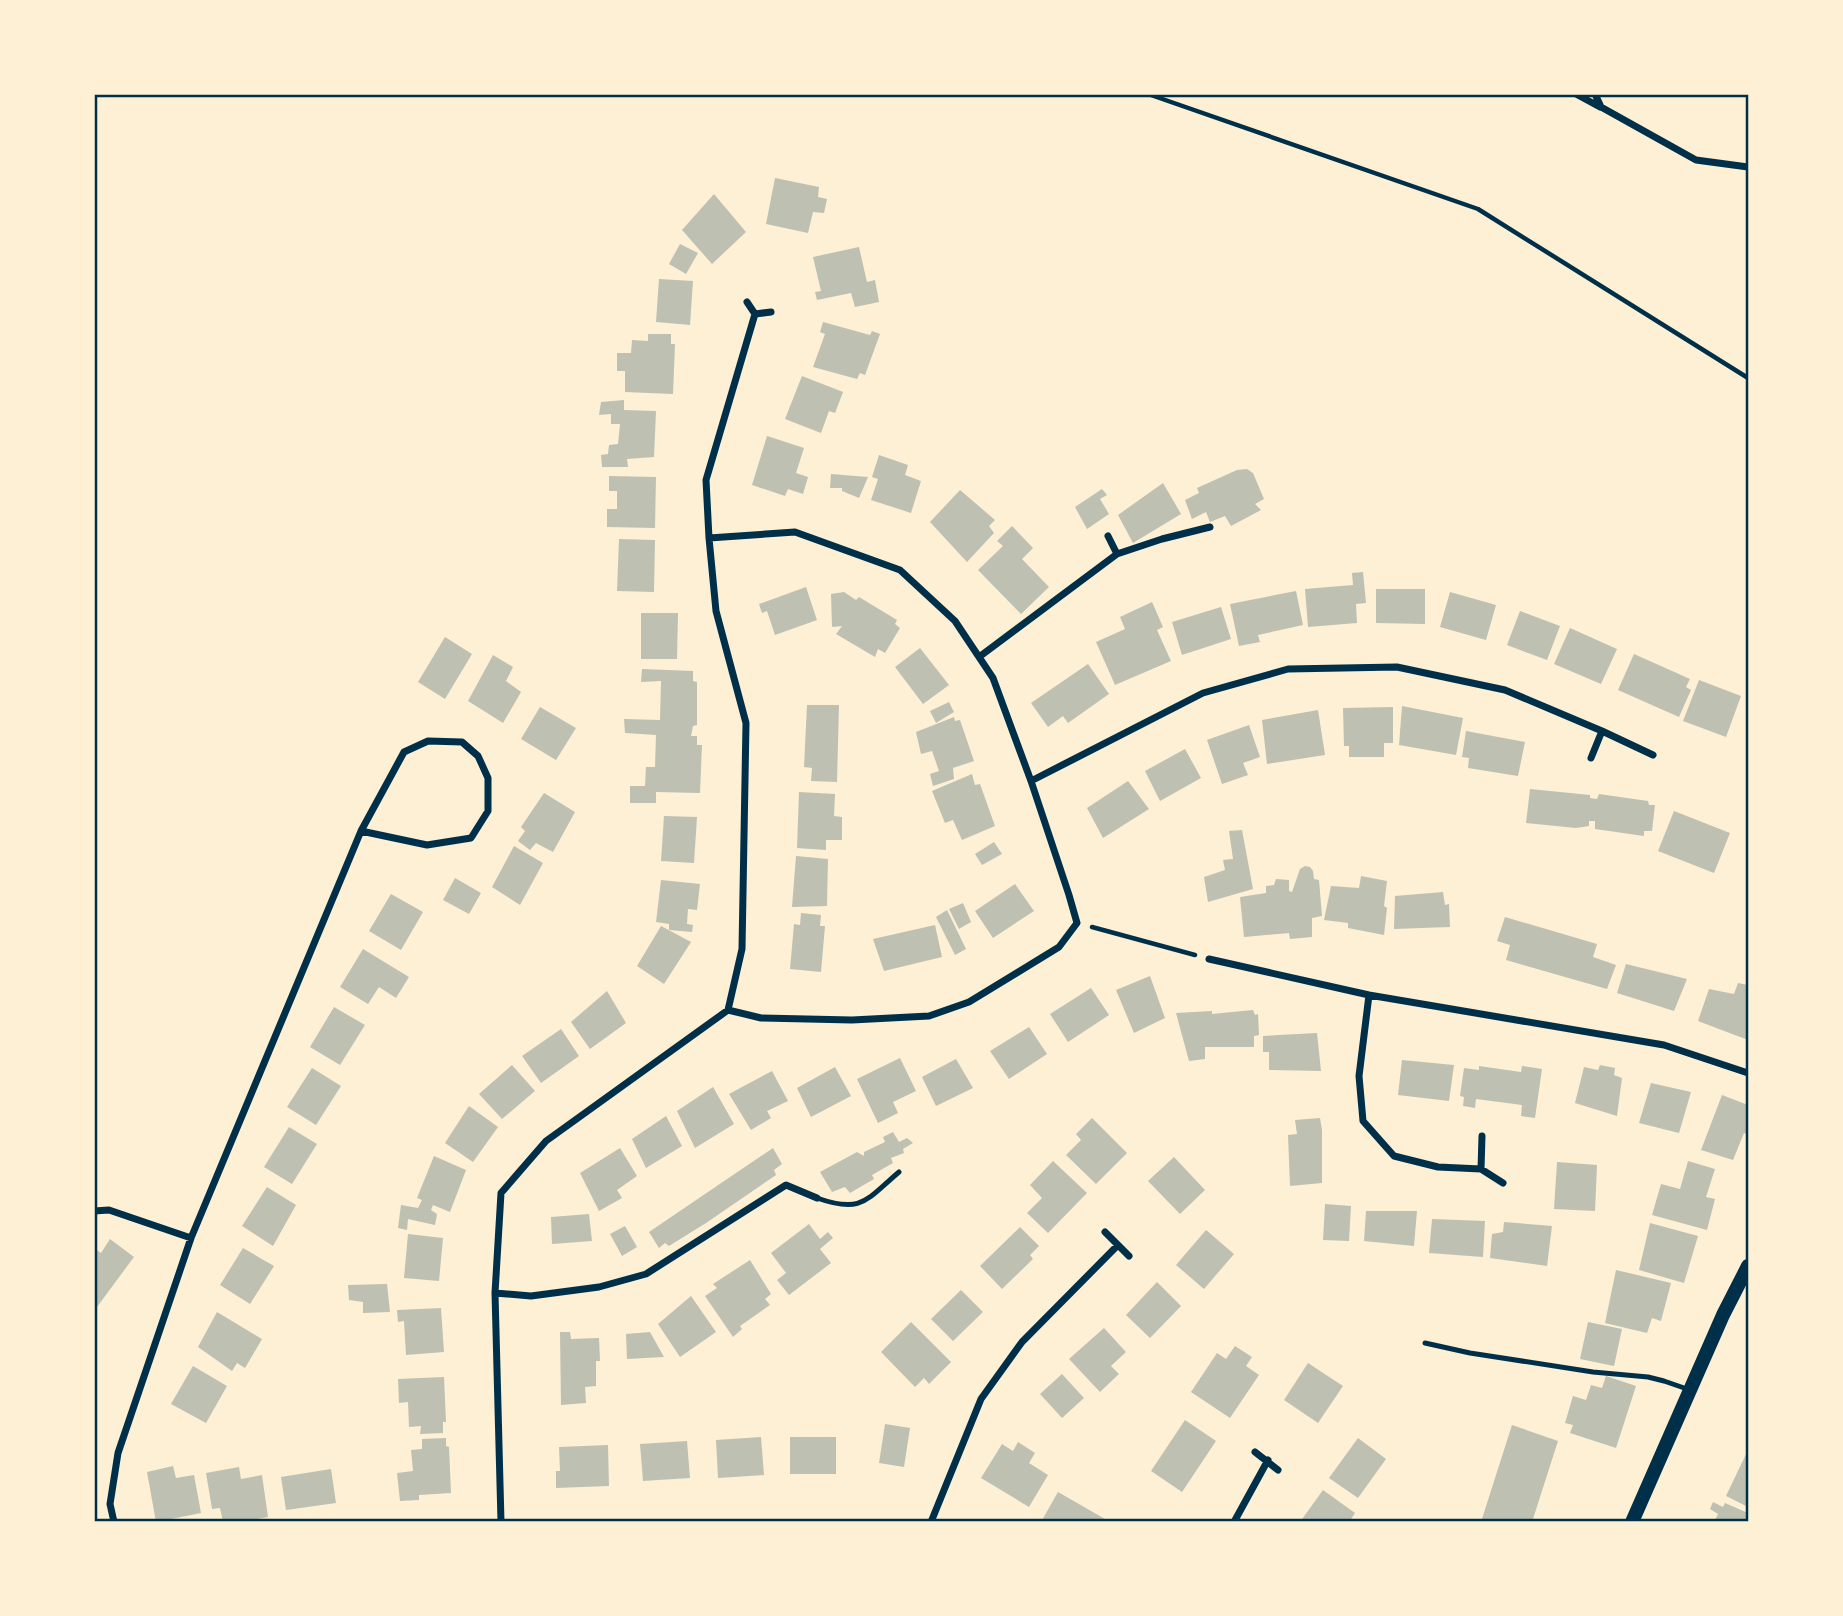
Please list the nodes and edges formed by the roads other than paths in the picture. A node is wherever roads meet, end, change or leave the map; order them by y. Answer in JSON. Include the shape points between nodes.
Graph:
{"nodes":[{"id":1,"x":1576,"y":94,"type":"edge"},
{"id":2,"x":1595,"y":94,"type":"edge"},
{"id":3,"x":1601,"y":107,"type":"junction"},
{"id":4,"x":1748,"y":167,"type":"edge"},
{"id":5,"x":747,"y":302,"type":"dead end"},
{"id":6,"x":771,"y":312,"type":"dead end"},
{"id":7,"x":755,"y":314,"type":"junction"},
{"id":8,"x":1210,"y":527,"type":"dead end"},
{"id":9,"x":1108,"y":536,"type":"dead end"},
{"id":10,"x":709,"y":538,"type":"junction"},
{"id":11,"x":1117,"y":554,"type":"junction"},
{"id":12,"x":979,"y":657,"type":"junction"},
{"id":13,"x":1602,"y":731,"type":"junction"},
{"id":14,"x":1653,"y":755,"type":"dead end"},
{"id":15,"x":1591,"y":758,"type":"dead end"},
{"id":16,"x":1031,"y":781,"type":"junction"},
{"id":17,"x":361,"y":831,"type":"junction"},
{"id":18,"x":1209,"y":959,"type":"road end"},
{"id":19,"x":1369,"y":995,"type":"junction"},
{"id":20,"x":728,"y":1010,"type":"junction"},
{"id":21,"x":1748,"y":1073,"type":"edge"},
{"id":22,"x":1482,"y":1136,"type":"dead end"},
{"id":23,"x":1481,"y":1169,"type":"junction"},
{"id":24,"x":899,"y":1172,"type":"dead end"},
{"id":25,"x":1503,"y":1183,"type":"dead end"},
{"id":26,"x":817,"y":1198,"type":"joint"},
{"id":27,"x":94,"y":1212,"type":"edge"},
{"id":28,"x":1105,"y":1231,"type":"dead end"},
{"id":29,"x":191,"y":1238,"type":"junction"},
{"id":30,"x":1118,"y":1245,"type":"junction"},
{"id":31,"x":1129,"y":1256,"type":"dead end"},
{"id":32,"x":1748,"y":1266,"type":"edge"},
{"id":33,"x":495,"y":1293,"type":"junction"},
{"id":34,"x":1425,"y":1343,"type":"dead end"},
{"id":35,"x":1690,"y":1390,"type":"junction"},
{"id":36,"x":1255,"y":1452,"type":"dead end"},
{"id":37,"x":1268,"y":1460,"type":"junction"},
{"id":38,"x":1279,"y":1470,"type":"dead end"},
{"id":39,"x":114,"y":1521,"type":"edge"},
{"id":40,"x":500,"y":1521,"type":"edge"},
{"id":41,"x":931,"y":1521,"type":"edge"},
{"id":42,"x":1234,"y":1521,"type":"edge"},
{"id":43,"x":1632,"y":1521,"type":"edge"}],
"edges":[{"from":1,"to":3,"type":"street"},
{"from":2,"to":3,"type":"street"},
{"from":3,"to":4,"type":"street","via":[[1696,160]]},
{"from":5,"to":7,"type":"street"},
{"from":6,"to":7,"type":"street"},
{"from":7,"to":10,"type":"street","via":[[706,480]]},
{"from":8,"to":11,"type":"street"},
{"from":9,"to":11,"type":"street"},
{"from":10,"to":12,"type":"street","via":[[795,532],[901,570],[955,621]]},
{"from":10,"to":20,"type":"street","via":[[716,611],[747,723],[742,949]]},
{"from":11,"to":12,"type":"street"},
{"from":12,"to":16,"type":"street","via":[[993,678]]},
{"from":13,"to":14,"type":"street"},
{"from":13,"to":15,"type":"street"},
{"from":13,"to":16,"type":"street","via":[[1505,690],[1397,667],[1288,669],[1203,694]]},
{"from":16,"to":20,"type":"street","via":[[1077,923],[1059,947],[969,1002],[929,1016],[761,1018]]},
{"from":17,"to":17,"type":"street","via":[[404,752],[428,741],[462,742],[478,756],[488,778],[488,811],[471,838],[427,845]]},
{"from":17,"to":29,"type":"street"},
{"from":18,"to":19,"type":"street"},
{"from":19,"to":21,"type":"street","via":[[1664,1045]]},
{"from":19,"to":23,"type":"street","via":[[1359,1076],[1363,1121],[1394,1156],[1438,1167]]},
{"from":20,"to":33,"type":"street","via":[[547,1141],[501,1193]]},
{"from":22,"to":23,"type":"street"},
{"from":23,"to":25,"type":"street"},
{"from":24,"to":26,"type":"lane","via":[[856,1205]]},
{"from":26,"to":33,"type":"street","via":[[786,1185],[646,1274],[599,1287],[531,1296]]},
{"from":27,"to":29,"type":"street","via":[[109,1210]]},
{"from":28,"to":30,"type":"street"},
{"from":29,"to":39,"type":"street","via":[[118,1453],[110,1504]]},
{"from":30,"to":31,"type":"street"},
{"from":30,"to":41,"type":"street","via":[[1023,1342],[981,1399]]},
{"from":32,"to":35,"type":"main road"},
{"from":33,"to":40,"type":"street"},
{"from":34,"to":35,"type":"lane","via":[[1525,1362],[1648,1377]]},
{"from":35,"to":43,"type":"main road"},
{"from":36,"to":37,"type":"street"},
{"from":37,"to":38,"type":"street"},
{"from":37,"to":42,"type":"street"}]}
